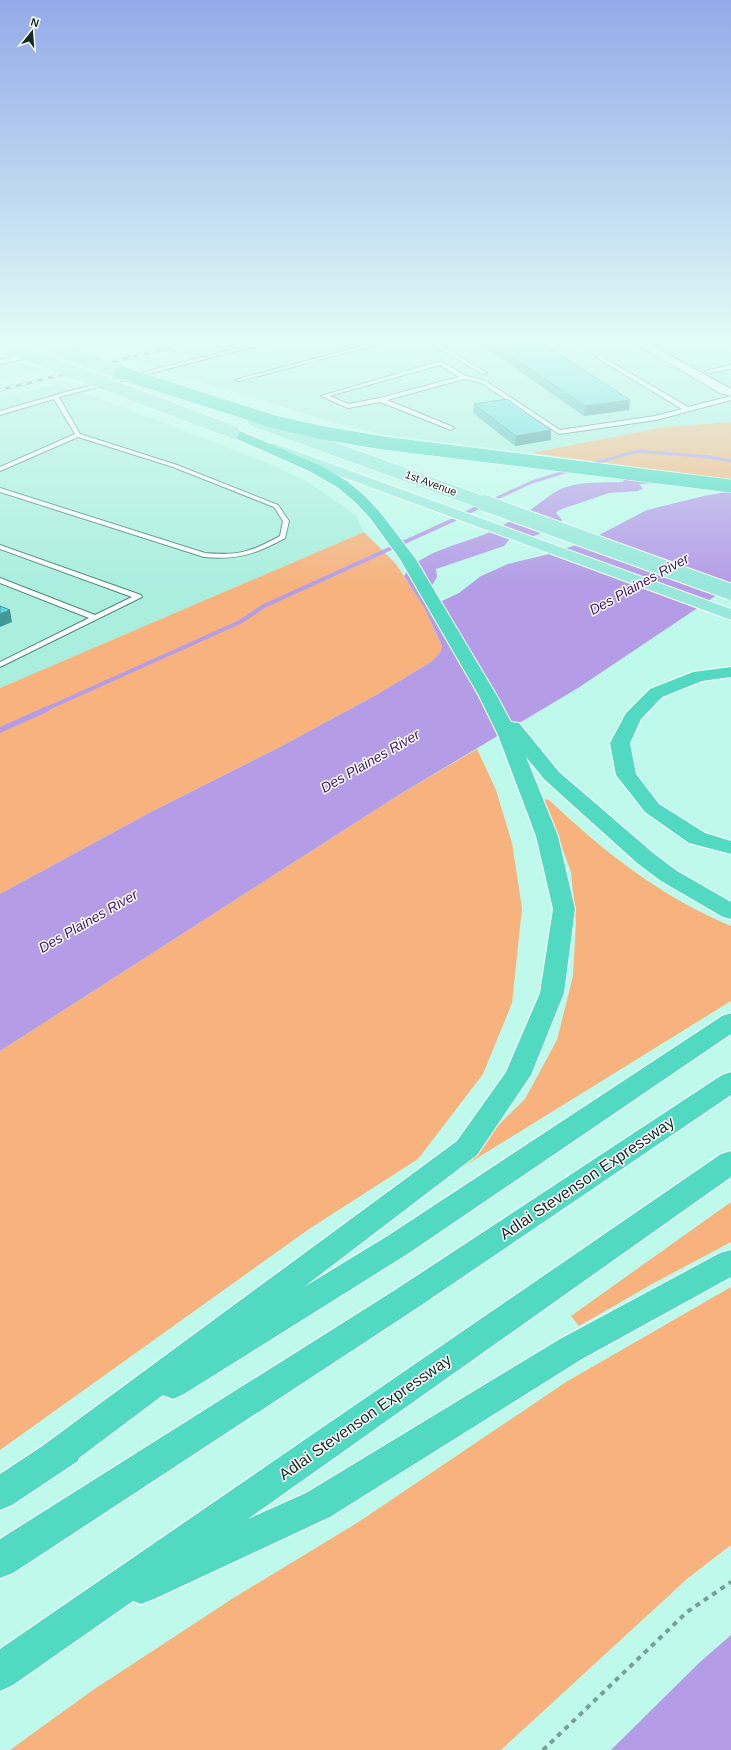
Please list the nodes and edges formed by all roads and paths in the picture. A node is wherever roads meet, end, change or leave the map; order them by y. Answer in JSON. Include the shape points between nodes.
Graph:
{"nodes":[{"id":1,"x":72,"y":425,"type":"edge"},
{"id":2,"x":213,"y":425,"type":"edge"},
{"id":3,"x":265,"y":425,"type":"edge"},
{"id":4,"x":287,"y":425,"type":"edge"},
{"id":5,"x":443,"y":425,"type":"edge"},
{"id":6,"x":548,"y":425,"type":"edge"},
{"id":7,"x":610,"y":425,"type":"edge"},
{"id":8,"x":451,"y":428,"type":"dead end"},
{"id":9,"x":233,"y":432,"type":"junction"},
{"id":10,"x":78,"y":435,"type":"junction"},
{"id":11,"x":0,"y":469,"type":"edge"},
{"id":12,"x":731,"y":486,"type":"edge"},
{"id":13,"x":0,"y":490,"type":"edge"},
{"id":14,"x":0,"y":547,"type":"edge"},
{"id":15,"x":0,"y":580,"type":"edge"},
{"id":16,"x":731,"y":592,"type":"edge"},
{"id":17,"x":731,"y":615,"type":"edge"},
{"id":18,"x":94,"y":618,"type":"junction"},
{"id":19,"x":0,"y":665,"type":"edge"},
{"id":20,"x":731,"y":672,"type":"edge"},
{"id":21,"x":488,"y":696,"type":"junction"},
{"id":22,"x":731,"y":848,"type":"edge"},
{"id":23,"x":731,"y":912,"type":"edge"},
{"id":24,"x":731,"y":1022,"type":"edge"},
{"id":25,"x":731,"y":1082,"type":"edge"},
{"id":26,"x":731,"y":1162,"type":"edge"},
{"id":27,"x":731,"y":1262,"type":"edge"},
{"id":28,"x":53,"y":1458,"type":"junction"},
{"id":29,"x":0,"y":1493,"type":"edge"},
{"id":30,"x":0,"y":1560,"type":"edge"},
{"id":31,"x":731,"y":1582,"type":"edge"},
{"id":32,"x":91,"y":1608,"type":"junction"},
{"id":33,"x":0,"y":1672,"type":"edge"},
{"id":34,"x":543,"y":1750,"type":"edge"}],
"edges":[{"from":1,"to":10,"type":"lane"},
{"from":2,"to":9,"type":"main road","name":"1st Avenue","bridge":true},
{"from":3,"to":16,"type":"main road","name":"1st Avenue","bridge":true},
{"from":4,"to":12,"type":"highway","bridge":true,"via":[[383,443]]},
{"from":5,"to":8,"type":"lane"},
{"from":6,"to":7,"type":"lane","via":[[559,432]]},
{"from":9,"to":17,"type":"main road","name":"1st Avenue"},
{"from":9,"to":21,"type":"highway","via":[[316,469],[342,484],[360,499],[407,558]]},
{"from":10,"to":11,"type":"lane"},
{"from":10,"to":13,"type":"lane","via":[[175,466],[276,506],[286,521],[283,537],[253,554],[228,558],[204,555]]},
{"from":14,"to":18,"type":"lane","via":[[138,597]]},
{"from":15,"to":18,"type":"lane"},
{"from":18,"to":19,"type":"lane"},
{"from":20,"to":22,"type":"highway","via":[[699,676],[656,693],[634,717],[620,743],[626,775],[652,808],[697,838]]},
{"from":21,"to":23,"type":"highway","via":[[552,776],[645,858],[676,880]]},
{"from":21,"to":28,"type":"highway","via":[[508,735],[547,836],[564,908],[552,993],[518,1075],[467,1148]]},
{"from":24,"to":28,"type":"highway","via":[[399,1244]]},
{"from":25,"to":30,"type":"highway","name":"Adlai Stevenson Expressway","via":[[406,1299]]},
{"from":26,"to":32,"type":"highway","name":"Adlai Stevenson Expressway"},
{"from":27,"to":32,"type":"highway","via":[[571,1349],[318,1506]]},
{"from":28,"to":29,"type":"highway"},
{"from":31,"to":34,"type":"path","via":[[688,1612]]},
{"from":32,"to":33,"type":"highway","name":"Adlai Stevenson Expressway"}]}
